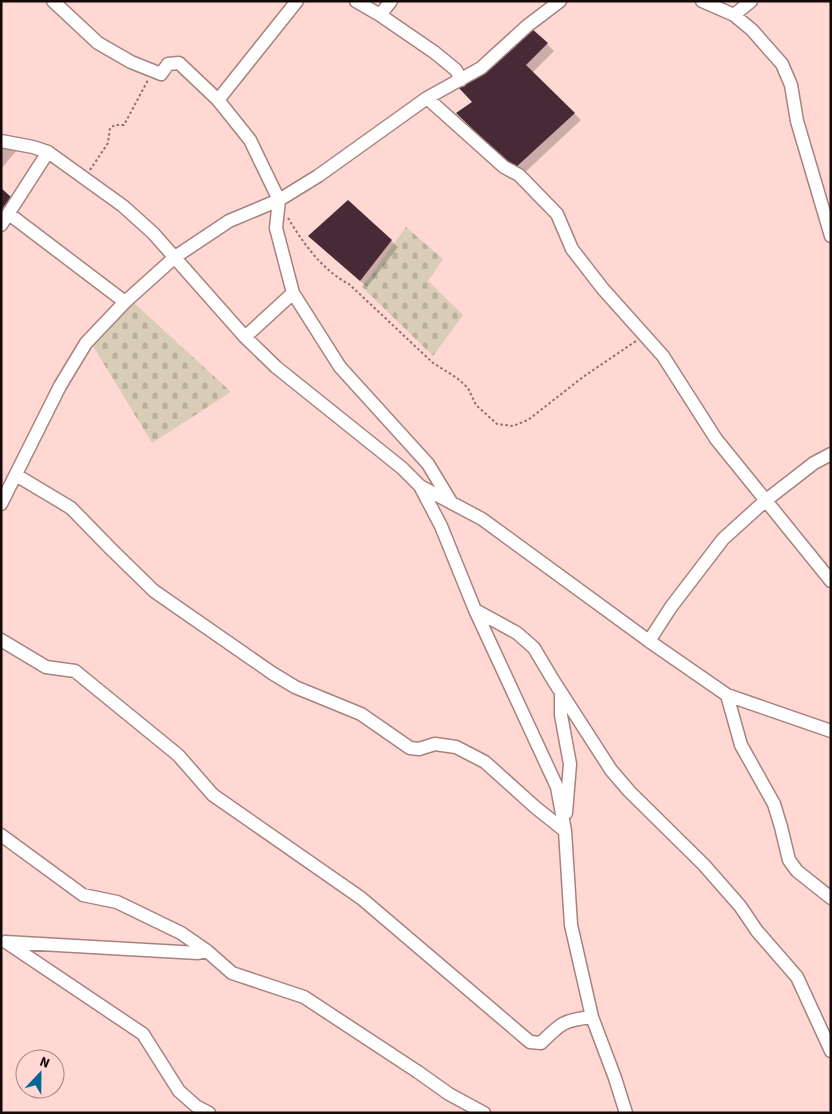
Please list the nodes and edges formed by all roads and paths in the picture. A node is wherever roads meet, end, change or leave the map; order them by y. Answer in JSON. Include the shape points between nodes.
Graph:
{"nodes":[{"id":1,"x":53,"y":1,"type":"edge"},
{"id":2,"x":297,"y":1,"type":"edge"},
{"id":3,"x":356,"y":1,"type":"edge"},
{"id":4,"x":391,"y":1,"type":"edge"},
{"id":5,"x":702,"y":1,"type":"edge"},
{"id":6,"x":750,"y":1,"type":"edge"},
{"id":7,"x":558,"y":2,"type":"edge"},
{"id":8,"x":380,"y":15,"type":"junction"},
{"id":9,"x":734,"y":15,"type":"junction"},
{"id":10,"x":153,"y":71,"type":"junction"},
{"id":11,"x":461,"y":80,"type":"junction"},
{"id":12,"x":427,"y":98,"type":"junction"},
{"id":13,"x":218,"y":100,"type":"junction"},
{"id":14,"x":1,"y":141,"type":"edge"},
{"id":15,"x":48,"y":152,"type":"junction"},
{"id":16,"x":85,"y":178,"type":"junction"},
{"id":17,"x":279,"y":200,"type":"junction"},
{"id":18,"x":288,"y":218,"type":"dead end"},
{"id":19,"x":5,"y":220,"type":"edge"},
{"id":20,"x":831,"y":236,"type":"edge"},
{"id":21,"x":174,"y":258,"type":"junction"},
{"id":22,"x":293,"y":293,"type":"junction"},
{"id":23,"x":126,"y":302,"type":"junction"},
{"id":24,"x":644,"y":335,"type":"junction"},
{"id":25,"x":245,"y":337,"type":"junction"},
{"id":26,"x":831,"y":454,"type":"edge"},
{"id":27,"x":16,"y":475,"type":"junction"},
{"id":28,"x":420,"y":486,"type":"junction"},
{"id":29,"x":765,"y":501,"type":"junction"},
{"id":30,"x":452,"y":503,"type":"junction"},
{"id":31,"x":1,"y":504,"type":"edge"},
{"id":32,"x":831,"y":581,"type":"edge"},
{"id":33,"x":475,"y":610,"type":"junction"},
{"id":34,"x":1,"y":640,"type":"edge"},
{"id":35,"x":649,"y":641,"type":"junction"},
{"id":36,"x":561,"y":693,"type":"junction"},
{"id":37,"x":727,"y":695,"type":"junction"},
{"id":38,"x":831,"y":731,"type":"edge"},
{"id":39,"x":565,"y":830,"type":"junction"},
{"id":40,"x":1,"y":835,"type":"edge"},
{"id":41,"x":831,"y":898,"type":"edge"},
{"id":42,"x":3,"y":940,"type":"edge"},
{"id":43,"x":207,"y":951,"type":"junction"},
{"id":44,"x":592,"y":1017,"type":"junction"},
{"id":45,"x":829,"y":1042,"type":"edge"},
{"id":46,"x":209,"y":1113,"type":"edge"},
{"id":47,"x":484,"y":1113,"type":"edge"},
{"id":48,"x":626,"y":1113,"type":"edge"}],
"edges":[{"from":1,"to":10,"type":"street","via":[[98,43]]},
{"from":2,"to":13,"type":"street"},
{"from":3,"to":8,"type":"street"},
{"from":4,"to":8,"type":"street"},
{"from":5,"to":9,"type":"street"},
{"from":6,"to":9,"type":"street"},
{"from":7,"to":11,"type":"street","via":[[481,68]]},
{"from":8,"to":11,"type":"street","via":[[434,52],[456,70]]},
{"from":9,"to":20,"type":"street","via":[[782,64],[791,85],[797,121]]},
{"from":10,"to":13,"type":"street","via":[[161,74],[168,64],[179,63]]},
{"from":10,"to":16,"type":"path","via":[[124,125],[110,128],[108,143]]},
{"from":11,"to":12,"type":"street"},
{"from":12,"to":17,"type":"street"},
{"from":12,"to":24,"type":"street","via":[[504,167],[519,175],[557,214],[572,250]]},
{"from":13,"to":17,"type":"street","via":[[250,140]]},
{"from":14,"to":15,"type":"street"},
{"from":15,"to":16,"type":"street"},
{"from":15,"to":19,"type":"street"},
{"from":16,"to":21,"type":"street","via":[[141,222]]},
{"from":17,"to":21,"type":"street","via":[[229,221]]},
{"from":17,"to":22,"type":"street","via":[[276,228]]},
{"from":18,"to":24,"type":"path","via":[[328,269],[349,284],[433,363],[468,388],[476,405],[497,424],[513,426],[528,420]]},
{"from":19,"to":23,"type":"street"},
{"from":21,"to":23,"type":"street"},
{"from":21,"to":25,"type":"street"},
{"from":22,"to":25,"type":"street"},
{"from":22,"to":30,"type":"street","via":[[340,367],[428,464]]},
{"from":23,"to":27,"type":"street","via":[[86,343],[60,386]]},
{"from":24,"to":29,"type":"street","via":[[670,365],[716,439]]},
{"from":25,"to":28,"type":"street","via":[[276,367]]},
{"from":26,"to":29,"type":"street","via":[[814,462]]},
{"from":27,"to":31,"type":"street"},
{"from":27,"to":39,"type":"street","via":[[71,508],[154,591],[295,687],[361,714],[410,748],[435,744],[456,747],[485,762]]},
{"from":28,"to":30,"type":"street"},
{"from":28,"to":33,"type":"street","via":[[441,526]]},
{"from":29,"to":32,"type":"street"},
{"from":29,"to":35,"type":"street","via":[[723,539]]},
{"from":30,"to":35,"type":"street","via":[[482,519]]},
{"from":33,"to":36,"type":"street","via":[[517,633],[534,648]]},
{"from":33,"to":39,"type":"street","via":[[557,787]]},
{"from":34,"to":44,"type":"street","via":[[46,667],[75,671],[178,755],[213,795],[361,898],[530,1042],[541,1043],[559,1024]]},
{"from":35,"to":37,"type":"street"},
{"from":36,"to":39,"type":"street","via":[[561,714],[570,764]]},
{"from":36,"to":45,"type":"street","via":[[611,770],[704,865],[797,977]]},
{"from":37,"to":38,"type":"street"},
{"from":37,"to":41,"type":"street","via":[[741,745],[774,804],[789,860],[797,871]]},
{"from":39,"to":44,"type":"street","via":[[571,925]]},
{"from":40,"to":43,"type":"street","via":[[83,895],[117,902],[181,933]]},
{"from":42,"to":43,"type":"street"},
{"from":42,"to":46,"type":"street","via":[[143,1034],[179,1091]]},
{"from":43,"to":47,"type":"street","via":[[232,973],[304,997],[449,1094]]},
{"from":44,"to":48,"type":"street"}]}
